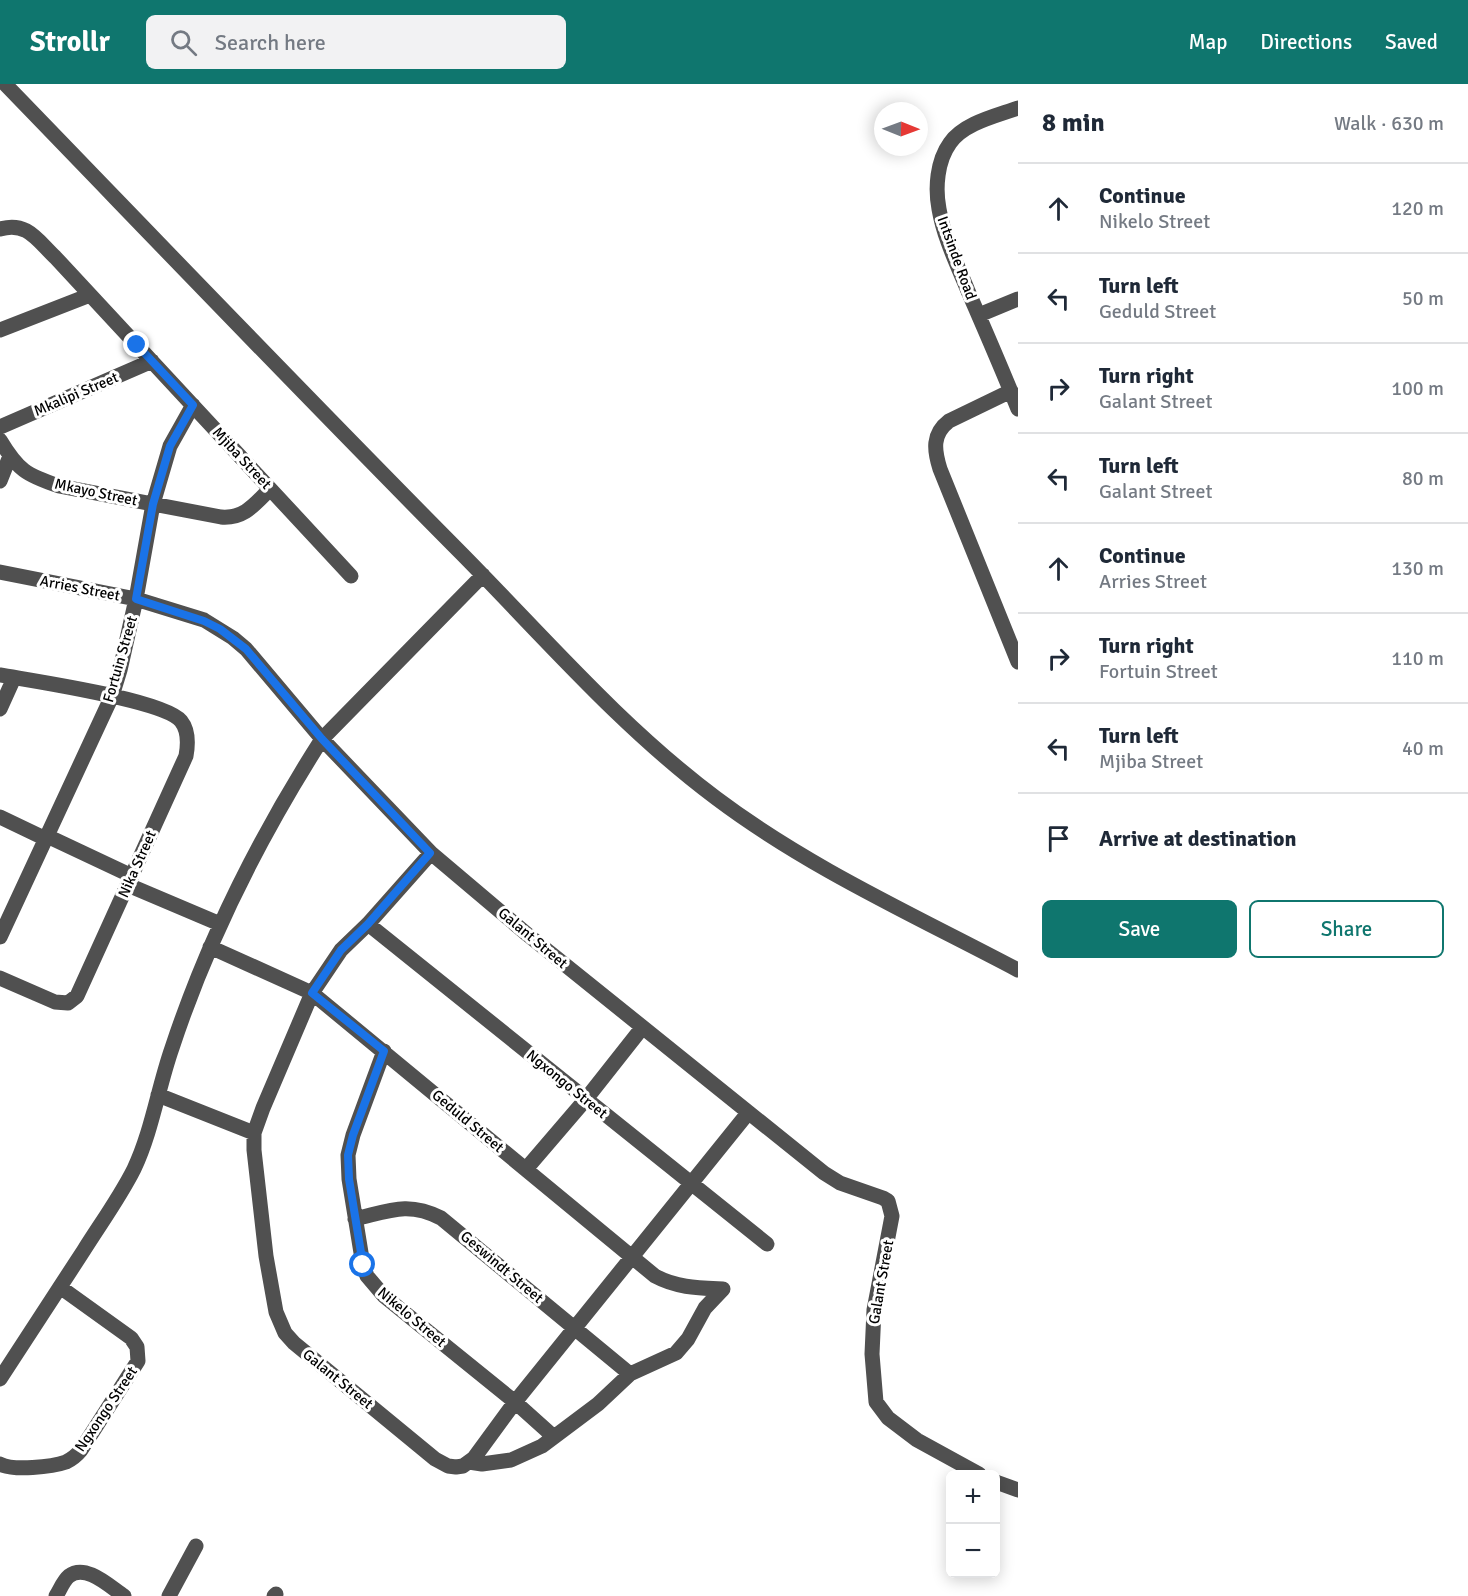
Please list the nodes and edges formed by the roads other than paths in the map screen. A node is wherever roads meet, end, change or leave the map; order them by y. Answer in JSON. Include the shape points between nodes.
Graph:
{"nodes":[{"id":1,"x":5,"y":84,"type":"edge"},
{"id":2,"x":1018,"y":108,"type":"edge"},
{"id":3,"x":0,"y":229,"type":"edge"},
{"id":4,"x":90,"y":295,"type":"junction"},
{"id":5,"x":1018,"y":299,"type":"edge"},
{"id":6,"x":979,"y":315,"type":"junction"},
{"id":7,"x":0,"y":330,"type":"edge"},
{"id":8,"x":152,"y":361,"type":"junction"},
{"id":9,"x":1011,"y":391,"type":"junction"},
{"id":10,"x":193,"y":405,"type":"junction"},
{"id":11,"x":1018,"y":409,"type":"edge"},
{"id":12,"x":0,"y":427,"type":"edge"},
{"id":13,"x":0,"y":440,"type":"edge"},
{"id":14,"x":10,"y":456,"type":"junction"},
{"id":15,"x":0,"y":481,"type":"edge"},
{"id":16,"x":270,"y":489,"type":"junction"},
{"id":17,"x":153,"y":504,"type":"junction"},
{"id":18,"x":0,"y":572,"type":"edge"},
{"id":19,"x":483,"y":575,"type":"junction"},
{"id":20,"x":351,"y":576,"type":"dead end"},
{"id":21,"x":136,"y":599,"type":"junction"},
{"id":22,"x":1018,"y":662,"type":"edge"},
{"id":23,"x":7,"y":676,"type":"edge"},
{"id":24,"x":112,"y":696,"type":"junction"},
{"id":25,"x":0,"y":709,"type":"edge"},
{"id":26,"x":322,"y":739,"type":"junction"},
{"id":27,"x":0,"y":817,"type":"edge"},
{"id":28,"x":46,"y":838,"type":"junction"},
{"id":29,"x":430,"y":853,"type":"junction"},
{"id":30,"x":130,"y":880,"type":"junction"},
{"id":31,"x":220,"y":924,"type":"junction"},
{"id":32,"x":368,"y":924,"type":"junction"},
{"id":33,"x":0,"y":937,"type":"edge"},
{"id":34,"x":210,"y":948,"type":"junction"},
{"id":35,"x":1018,"y":970,"type":"edge"},
{"id":36,"x":0,"y":978,"type":"edge"},
{"id":37,"x":312,"y":993,"type":"junction"},
{"id":38,"x":642,"y":1028,"type":"junction"},
{"id":39,"x":384,"y":1051,"type":"junction"},
{"id":40,"x":158,"y":1095,"type":"junction"},
{"id":41,"x":586,"y":1099,"type":"junction"},
{"id":42,"x":748,"y":1113,"type":"junction"},
{"id":43,"x":254,"y":1133,"type":"junction"},
{"id":44,"x":526,"y":1169,"type":"junction"},
{"id":45,"x":692,"y":1185,"type":"junction"},
{"id":46,"x":355,"y":1219,"type":"junction"},
{"id":47,"x":767,"y":1244,"type":"dead end"},
{"id":48,"x":632,"y":1257,"type":"junction"},
{"id":49,"x":60,"y":1287,"type":"junction"},
{"id":50,"x":723,"y":1289,"type":"joint"},
{"id":51,"x":576,"y":1328,"type":"junction"},
{"id":52,"x":630,"y":1374,"type":"junction"},
{"id":53,"x":0,"y":1379,"type":"edge"},
{"id":54,"x":515,"y":1402,"type":"junction"},
{"id":55,"x":554,"y":1437,"type":"junction"},
{"id":56,"x":469,"y":1462,"type":"junction"},
{"id":57,"x":0,"y":1464,"type":"edge"},
{"id":58,"x":972,"y":1470,"type":"edge"},
{"id":59,"x":1000,"y":1483,"type":"edge"},
{"id":60,"x":1018,"y":1490,"type":"edge"},
{"id":61,"x":196,"y":1546,"type":"dead end"},
{"id":62,"x":56,"y":1596,"type":"edge"},
{"id":63,"x":124,"y":1596,"type":"edge"},
{"id":64,"x":169,"y":1596,"type":"edge"}],
"edges":[{"from":1,"to":19,"type":"street"},
{"from":2,"to":6,"type":"street","name":"Intsinde Road","via":[[957,135],[949,143],[939,171],[943,227]]},
{"from":3,"to":4,"type":"street","name":"Mjiba Street","via":[[25,228]]},
{"from":4,"to":7,"type":"street"},
{"from":4,"to":8,"type":"street","name":"Mjiba Street"},
{"from":5,"to":6,"type":"street"},
{"from":6,"to":9,"type":"street","name":"Intsinde Road"},
{"from":8,"to":10,"type":"street","name":"Mjiba Street"},
{"from":8,"to":12,"type":"street","name":"Mkalipi Street"},
{"from":9,"to":11,"type":"street","name":"Intsinde Road"},
{"from":9,"to":22,"type":"street","via":[[948,421],[936,435],[935,445],[940,470]]},
{"from":10,"to":16,"type":"street","name":"Mjiba Street"},
{"from":10,"to":17,"type":"street","name":"Fortuin Street","via":[[170,446]]},
{"from":13,"to":14,"type":"street","name":"Mkayo Street"},
{"from":14,"to":15,"type":"street"},
{"from":14,"to":17,"type":"street","name":"Mkayo Street","via":[[37,479]]},
{"from":16,"to":17,"type":"street","name":"Mkayo Street","via":[[249,510],[232,518]]},
{"from":16,"to":20,"type":"street","name":"Mjiba Street"},
{"from":17,"to":21,"type":"street","name":"Fortuin Street"},
{"from":18,"to":21,"type":"street","name":"Arries Street"},
{"from":19,"to":26,"type":"street"},
{"from":19,"to":35,"type":"street","via":[[572,670],[656,751],[717,799],[851,883]]},
{"from":21,"to":24,"type":"street","name":"Fortuin Street"},
{"from":21,"to":26,"type":"street","name":"Arries Street","via":[[204,621],[234,638]]},
{"from":23,"to":24,"type":"street","name":"Nika Street"},
{"from":23,"to":25,"type":"street"},
{"from":24,"to":28,"type":"street","name":"Fortuin Street"},
{"from":24,"to":30,"type":"street","name":"Nika Street","via":[[172,713],[181,721],[188,745]]},
{"from":26,"to":29,"type":"street","name":"Galant Street"},
{"from":26,"to":31,"type":"street","via":[[275,817]]},
{"from":27,"to":28,"type":"street"},
{"from":28,"to":30,"type":"street"},
{"from":28,"to":33,"type":"street","name":"Fortuin Street"},
{"from":29,"to":32,"type":"street","name":"Galant Street"},
{"from":29,"to":38,"type":"street","name":"Galant Street"},
{"from":30,"to":31,"type":"street"},
{"from":30,"to":36,"type":"street","name":"Nika Street","via":[[82,987],[68,1003],[55,1002]]},
{"from":31,"to":34,"type":"street"},
{"from":32,"to":37,"type":"street","name":"Galant Street","via":[[341,950]]},
{"from":32,"to":41,"type":"street","name":"Ngxongo Street"},
{"from":34,"to":37,"type":"street","name":"Geduld Street"},
{"from":34,"to":40,"type":"street"},
{"from":37,"to":39,"type":"street","name":"Geduld Street"},
{"from":37,"to":43,"type":"street","name":"Galant Street"},
{"from":38,"to":41,"type":"street"},
{"from":38,"to":42,"type":"street","name":"Galant Street"},
{"from":39,"to":44,"type":"street","name":"Geduld Street"},
{"from":39,"to":46,"type":"street","name":"Nikelo Street","via":[[348,1155]]},
{"from":40,"to":43,"type":"street"},
{"from":40,"to":49,"type":"street","via":[[123,1189]]},
{"from":41,"to":44,"type":"street"},
{"from":41,"to":45,"type":"street","name":"Ngxongo Street"},
{"from":42,"to":45,"type":"street"},
{"from":42,"to":58,"type":"street","name":"Galant Street","via":[[832,1178],[888,1201],[892,1216],[872,1328],[876,1402],[888,1418],[917,1440]]},
{"from":43,"to":56,"type":"street","name":"Galant Street","via":[[266,1256],[276,1312],[285,1333],[441,1464],[456,1467]]},
{"from":44,"to":48,"type":"street","name":"Geduld Street"},
{"from":45,"to":47,"type":"street","name":"Ngxongo Street"},
{"from":45,"to":48,"type":"street"},
{"from":46,"to":51,"type":"street","name":"Geswindt Street","via":[[408,1208],[436,1215]]},
{"from":46,"to":54,"type":"street","name":"Nikelo Street","via":[[363,1265],[374,1286]]},
{"from":48,"to":50,"type":"street","name":"Geduld Street","via":[[665,1282],[686,1288]]},
{"from":48,"to":51,"type":"street"},
{"from":49,"to":53,"type":"street"},
{"from":49,"to":57,"type":"street","name":"Ngxongo Street","via":[[132,1338],[138,1361],[74,1458],[56,1464],[12,1468]]},
{"from":50,"to":52,"type":"street","name":"Galant Street","via":[[705,1308],[676,1353]]},
{"from":51,"to":52,"type":"street","name":"Geswindt Street"},
{"from":51,"to":54,"type":"street"},
{"from":52,"to":55,"type":"street","name":"Galant Street"},
{"from":54,"to":55,"type":"street","name":"Nikelo Street"},
{"from":54,"to":56,"type":"street"},
{"from":55,"to":56,"type":"street","name":"Galant Street","via":[[511,1460]]},
{"from":59,"to":60,"type":"street"},
{"from":61,"to":64,"type":"street"},
{"from":62,"to":63,"type":"street","via":[[65,1580],[75,1573],[86,1573]]}]}
